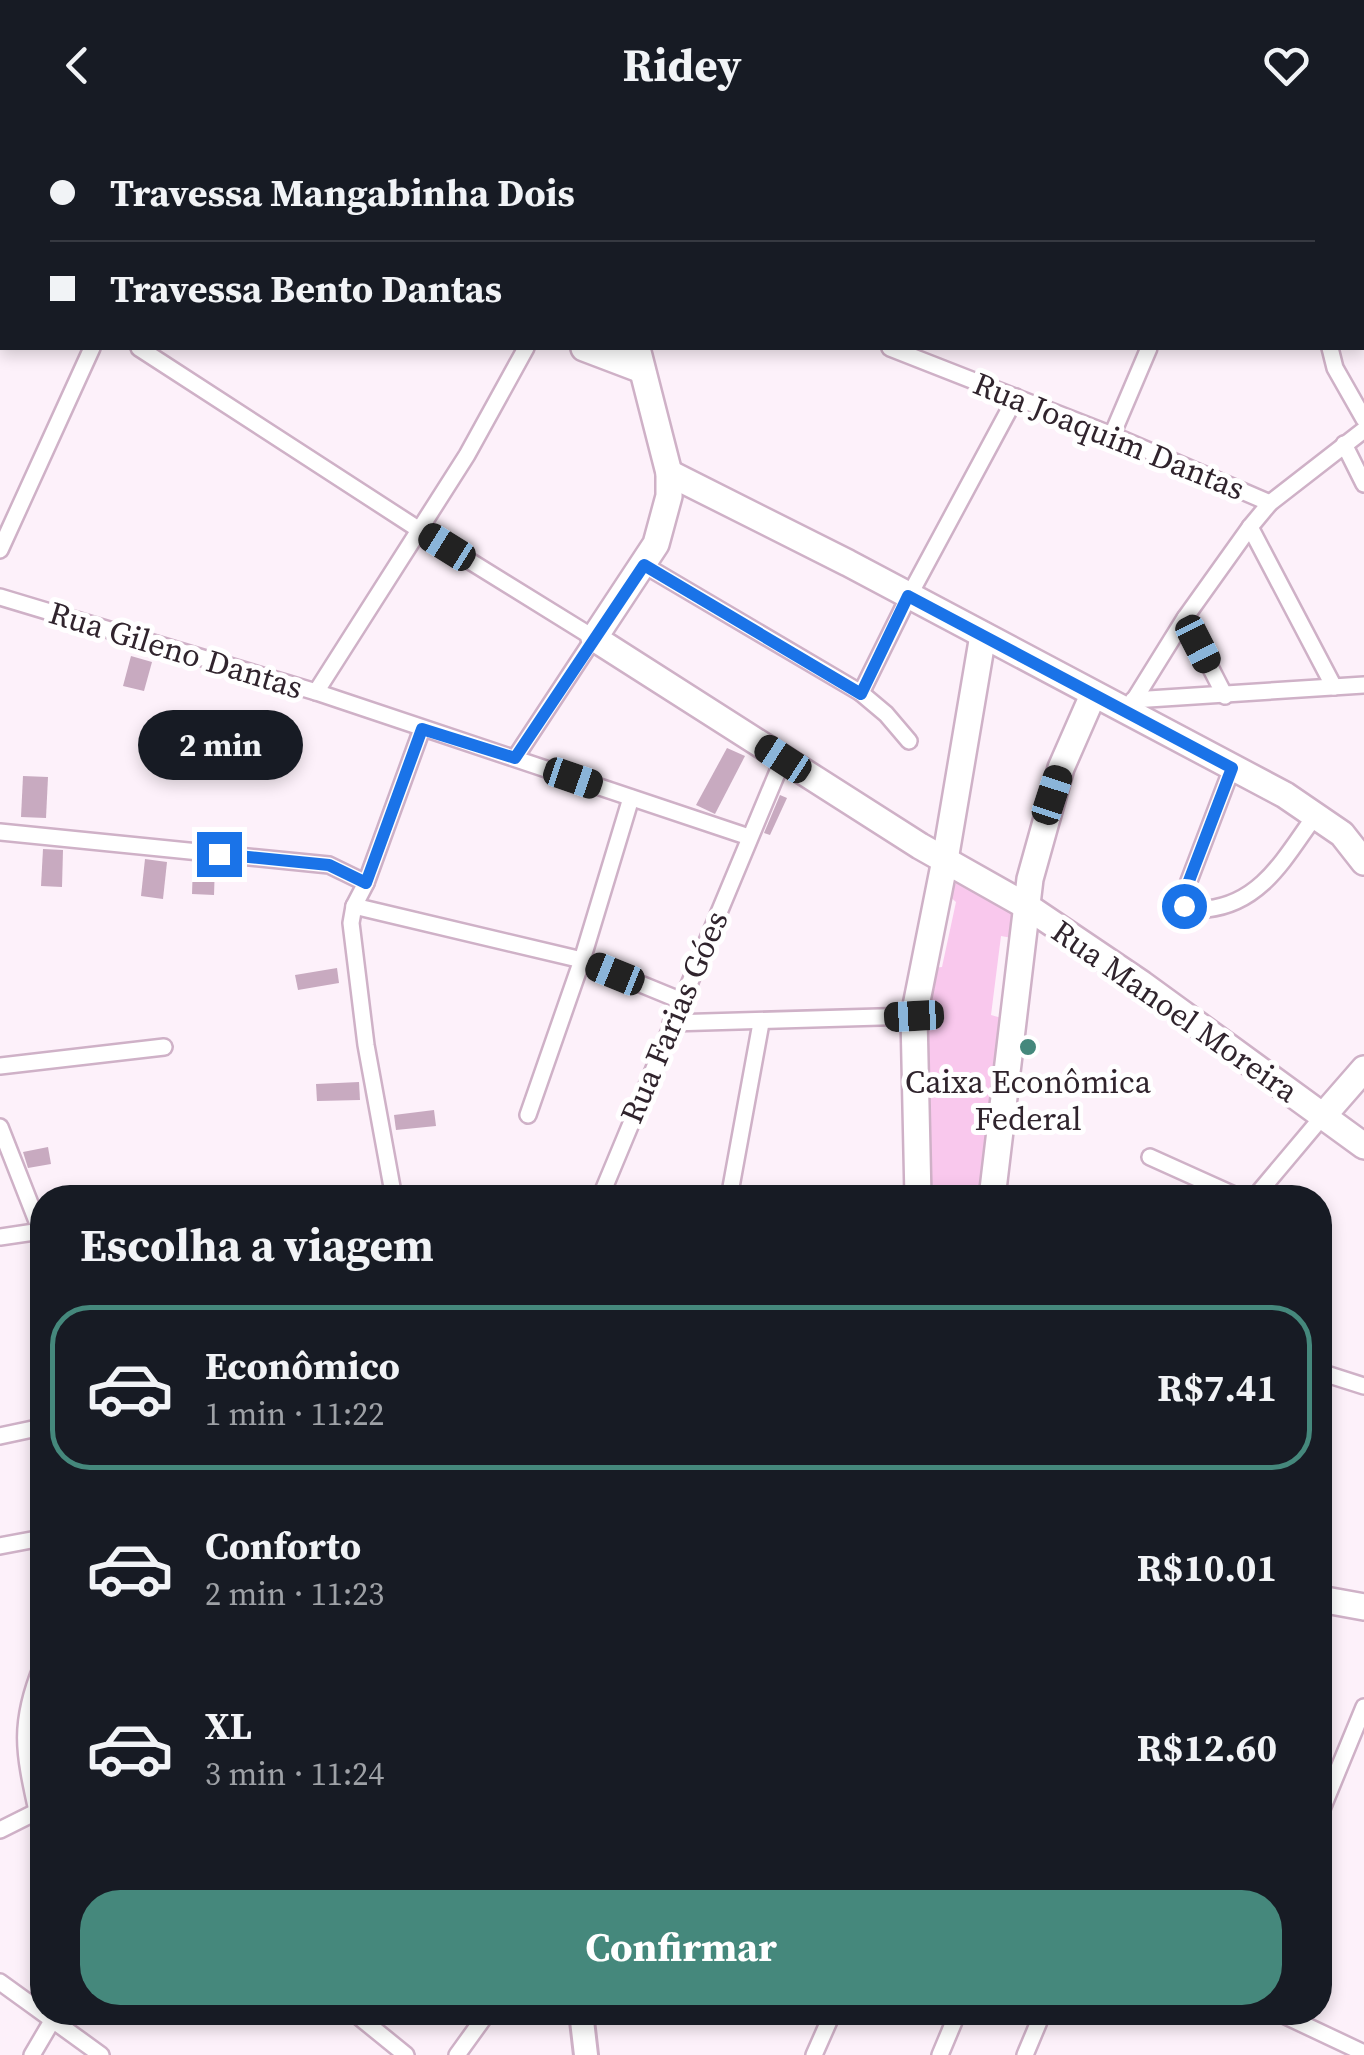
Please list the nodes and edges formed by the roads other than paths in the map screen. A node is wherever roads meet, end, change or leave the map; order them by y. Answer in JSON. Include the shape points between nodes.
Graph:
{"nodes":[{"id":1,"x":91,"y":350,"type":"edge"},
{"id":2,"x":143,"y":350,"type":"edge"},
{"id":3,"x":525,"y":350,"type":"edge"},
{"id":4,"x":594,"y":350,"type":"edge"},
{"id":5,"x":895,"y":350,"type":"edge"},
{"id":6,"x":941,"y":350,"type":"edge"},
{"id":7,"x":1148,"y":350,"type":"edge"},
{"id":8,"x":1330,"y":350,"type":"edge"},
{"id":9,"x":639,"y":359,"type":"edge"},
{"id":10,"x":933,"y":365,"type":"junction"},
{"id":11,"x":1016,"y":397,"type":"junction"},
{"id":12,"x":1364,"y":419,"type":"edge"},
{"id":13,"x":1364,"y":430,"type":"edge"},
{"id":14,"x":1112,"y":435,"type":"junction"},
{"id":15,"x":1344,"y":444,"type":"junction"},
{"id":16,"x":669,"y":473,"type":"junction"},
{"id":17,"x":1364,"y":484,"type":"edge"},
{"id":18,"x":1270,"y":503,"type":"junction"},
{"id":19,"x":1250,"y":526,"type":"junction"},
{"id":20,"x":418,"y":529,"type":"junction"},
{"id":21,"x":0,"y":550,"type":"edge"},
{"id":22,"x":644,"y":565,"type":"junction"},
{"id":23,"x":908,"y":596,"type":"junction"},
{"id":24,"x":0,"y":597,"type":"edge"},
{"id":25,"x":1186,"y":618,"type":"junction"},
{"id":26,"x":983,"y":635,"type":"junction"},
{"id":27,"x":594,"y":638,"type":"junction"},
{"id":28,"x":1364,"y":685,"type":"edge"},
{"id":29,"x":1334,"y":687,"type":"junction"},
{"id":30,"x":316,"y":692,"type":"junction"},
{"id":31,"x":861,"y":694,"type":"junction"},
{"id":32,"x":1093,"y":695,"type":"junction"},
{"id":33,"x":1224,"y":696,"type":"junction"},
{"id":34,"x":1130,"y":706,"type":"junction"},
{"id":35,"x":422,"y":729,"type":"junction"},
{"id":36,"x":908,"y":741,"type":"dead end"},
{"id":37,"x":515,"y":758,"type":"junction"},
{"id":38,"x":783,"y":759,"type":"junction"},
{"id":39,"x":1232,"y":768,"type":"junction"},
{"id":40,"x":631,"y":798,"type":"junction"},
{"id":41,"x":1315,"y":816,"type":"junction"},
{"id":42,"x":0,"y":832,"type":"edge"},
{"id":43,"x":749,"y":837,"type":"junction"},
{"id":44,"x":945,"y":860,"type":"junction"},
{"id":45,"x":1364,"y":862,"type":"edge"},
{"id":46,"x":366,"y":883,"type":"junction"},
{"id":47,"x":354,"y":906,"type":"junction"},
{"id":48,"x":1028,"y":907,"type":"junction"},
{"id":49,"x":582,"y":960,"type":"junction"},
{"id":50,"x":682,"y":1001,"type":"junction"},
{"id":51,"x":914,"y":1016,"type":"junction"},
{"id":52,"x":762,"y":1023,"type":"junction"},
{"id":53,"x":671,"y":1024,"type":"junction"},
{"id":54,"x":164,"y":1048,"type":"dead end"},
{"id":55,"x":0,"y":1066,"type":"edge"},
{"id":56,"x":1364,"y":1069,"type":"edge"},
{"id":57,"x":528,"y":1115,"type":"dead end"},
{"id":58,"x":1323,"y":1116,"type":"junction"},
{"id":59,"x":0,"y":1128,"type":"edge"},
{"id":60,"x":1364,"y":1146,"type":"edge"},
{"id":61,"x":1150,"y":1157,"type":"dead end"},
{"id":62,"x":392,"y":1185,"type":"edge"},
{"id":63,"x":605,"y":1185,"type":"edge"},
{"id":64,"x":731,"y":1185,"type":"edge"},
{"id":65,"x":918,"y":1185,"type":"edge"},
{"id":66,"x":994,"y":1185,"type":"edge"},
{"id":67,"x":1212,"y":1185,"type":"edge"},
{"id":68,"x":1265,"y":1185,"type":"edge"},
{"id":69,"x":30,"y":1202,"type":"edge"},
{"id":70,"x":30,"y":1233,"type":"edge"},
{"id":71,"x":0,"y":1237,"type":"edge"},
{"id":72,"x":1332,"y":1376,"type":"edge"},
{"id":73,"x":1364,"y":1386,"type":"edge"},
{"id":74,"x":30,"y":1430,"type":"edge"},
{"id":75,"x":0,"y":1436,"type":"edge"},
{"id":76,"x":30,"y":1540,"type":"edge"},
{"id":77,"x":0,"y":1546,"type":"edge"},
{"id":78,"x":1332,"y":1601,"type":"edge"},
{"id":79,"x":1364,"y":1607,"type":"edge"},
{"id":80,"x":30,"y":1698,"type":"edge"},
{"id":81,"x":1364,"y":1707,"type":"edge"},
{"id":82,"x":30,"y":1762,"type":"edge"},
{"id":83,"x":1332,"y":1785,"type":"edge"},
{"id":84,"x":30,"y":1815,"type":"edge"},
{"id":85,"x":0,"y":1830,"type":"edge"},
{"id":86,"x":0,"y":1982,"type":"edge"},
{"id":87,"x":30,"y":2004,"type":"edge"},
{"id":88,"x":50,"y":2025,"type":"edge"},
{"id":89,"x":58,"y":2025,"type":"edge"},
{"id":90,"x":369,"y":2025,"type":"edge"},
{"id":91,"x":479,"y":2025,"type":"edge"},
{"id":92,"x":584,"y":2025,"type":"edge"},
{"id":93,"x":827,"y":2025,"type":"edge"},
{"id":94,"x":953,"y":2025,"type":"edge"},
{"id":95,"x":1038,"y":2025,"type":"edge"},
{"id":96,"x":1305,"y":2025,"type":"edge"},
{"id":97,"x":1364,"y":2052,"type":"edge"},
{"id":98,"x":592,"y":2054,"type":"edge"},
{"id":99,"x":32,"y":2055,"type":"edge"},
{"id":100,"x":100,"y":2055,"type":"edge"},
{"id":101,"x":406,"y":2055,"type":"edge"},
{"id":102,"x":457,"y":2055,"type":"edge"},
{"id":103,"x":814,"y":2055,"type":"edge"},
{"id":104,"x":940,"y":2055,"type":"edge"},
{"id":105,"x":1025,"y":2055,"type":"edge"}],
"edges":[{"from":1,"to":21,"type":"street"},
{"from":2,"to":20,"type":"street"},
{"from":3,"to":20,"type":"street"},
{"from":4,"to":9,"type":"main road"},
{"from":5,"to":10,"type":"street","name":"Rua Joaquim Dantas"},
{"from":6,"to":10,"type":"street"},
{"from":7,"to":14,"type":"street"},
{"from":8,"to":12,"type":"street"},
{"from":9,"to":16,"type":"main road"},
{"from":10,"to":11,"type":"street","name":"Rua Joaquim Dantas"},
{"from":11,"to":14,"type":"street","name":"Rua Joaquim Dantas"},
{"from":11,"to":23,"type":"street"},
{"from":13,"to":15,"type":"street"},
{"from":14,"to":18,"type":"street","name":"Rua Joaquim Dantas"},
{"from":15,"to":17,"type":"street"},
{"from":15,"to":18,"type":"street"},
{"from":16,"to":22,"type":"main road","via":[[663,526]]},
{"from":16,"to":23,"type":"main road"},
{"from":18,"to":19,"type":"street"},
{"from":19,"to":25,"type":"street"},
{"from":19,"to":29,"type":"street"},
{"from":20,"to":27,"type":"street"},
{"from":20,"to":30,"type":"street"},
{"from":22,"to":27,"type":"main road"},
{"from":22,"to":31,"type":"street"},
{"from":23,"to":26,"type":"main road"},
{"from":23,"to":31,"type":"street"},
{"from":24,"to":30,"type":"street","name":"Rua Gileno Dantas"},
{"from":25,"to":33,"type":"street"},
{"from":25,"to":34,"type":"street"},
{"from":26,"to":32,"type":"main road"},
{"from":26,"to":44,"type":"main road"},
{"from":27,"to":37,"type":"street"},
{"from":27,"to":38,"type":"main road"},
{"from":28,"to":29,"type":"street"},
{"from":29,"to":33,"type":"street"},
{"from":30,"to":35,"type":"street","name":"Rua Gileno Dantas"},
{"from":31,"to":36,"type":"street"},
{"from":32,"to":34,"type":"main road"},
{"from":32,"to":48,"type":"main road","via":[[1042,828]]},
{"from":33,"to":34,"type":"street"},
{"from":34,"to":39,"type":"main road"},
{"from":35,"to":37,"type":"street","name":"Rua Gileno Dantas"},
{"from":35,"to":46,"type":"street"},
{"from":37,"to":40,"type":"street","name":"Rua Gileno Dantas"},
{"from":38,"to":43,"type":"street","name":"Rua Farias Góes"},
{"from":38,"to":44,"type":"main road"},
{"from":39,"to":41,"type":"main road"},
{"from":39,"to":41,"type":"street","via":[[1184,894],[1190,910],[1255,894]]},
{"from":40,"to":43,"type":"street","name":"Rua Gileno Dantas"},
{"from":40,"to":49,"type":"street"},
{"from":41,"to":45,"type":"main road","via":[[1342,834]]},
{"from":42,"to":46,"type":"street","via":[[329,865]]},
{"from":43,"to":50,"type":"street","name":"Rua Farias Góes"},
{"from":44,"to":48,"type":"main road","name":"Rua Manoel Moreira"},
{"from":44,"to":51,"type":"main road"},
{"from":46,"to":47,"type":"street"},
{"from":47,"to":49,"type":"street"},
{"from":47,"to":62,"type":"street","via":[[353,955]]},
{"from":48,"to":58,"type":"main road","name":"Rua Manoel Moreira"},
{"from":48,"to":66,"type":"main road"},
{"from":49,"to":50,"type":"street"},
{"from":49,"to":57,"type":"street"},
{"from":50,"to":53,"type":"street","name":"Rua Farias Góes"},
{"from":51,"to":52,"type":"street"},
{"from":51,"to":65,"type":"main road"},
{"from":52,"to":53,"type":"street"},
{"from":52,"to":64,"type":"street"},
{"from":53,"to":63,"type":"street","name":"Rua Farias Góes"},
{"from":54,"to":55,"type":"street"},
{"from":56,"to":58,"type":"main road"},
{"from":58,"to":60,"type":"main road","name":"Rua Manoel Moreira"},
{"from":58,"to":68,"type":"street"},
{"from":59,"to":69,"type":"street"},
{"from":61,"to":67,"type":"street"},
{"from":70,"to":71,"type":"street"},
{"from":72,"to":73,"type":"street"},
{"from":74,"to":75,"type":"street"},
{"from":76,"to":77,"type":"street"},
{"from":78,"to":79,"type":"main road"},
{"from":80,"to":82,"type":"street","via":[[24,1733]]},
{"from":81,"to":83,"type":"street"},
{"from":84,"to":85,"type":"street"},
{"from":86,"to":87,"type":"street"},
{"from":88,"to":99,"type":"street"},
{"from":89,"to":100,"type":"street"},
{"from":90,"to":101,"type":"street"},
{"from":91,"to":102,"type":"street"},
{"from":92,"to":98,"type":"street"},
{"from":93,"to":103,"type":"street"},
{"from":94,"to":104,"type":"street"},
{"from":95,"to":105,"type":"street"},
{"from":96,"to":97,"type":"street"}]}
